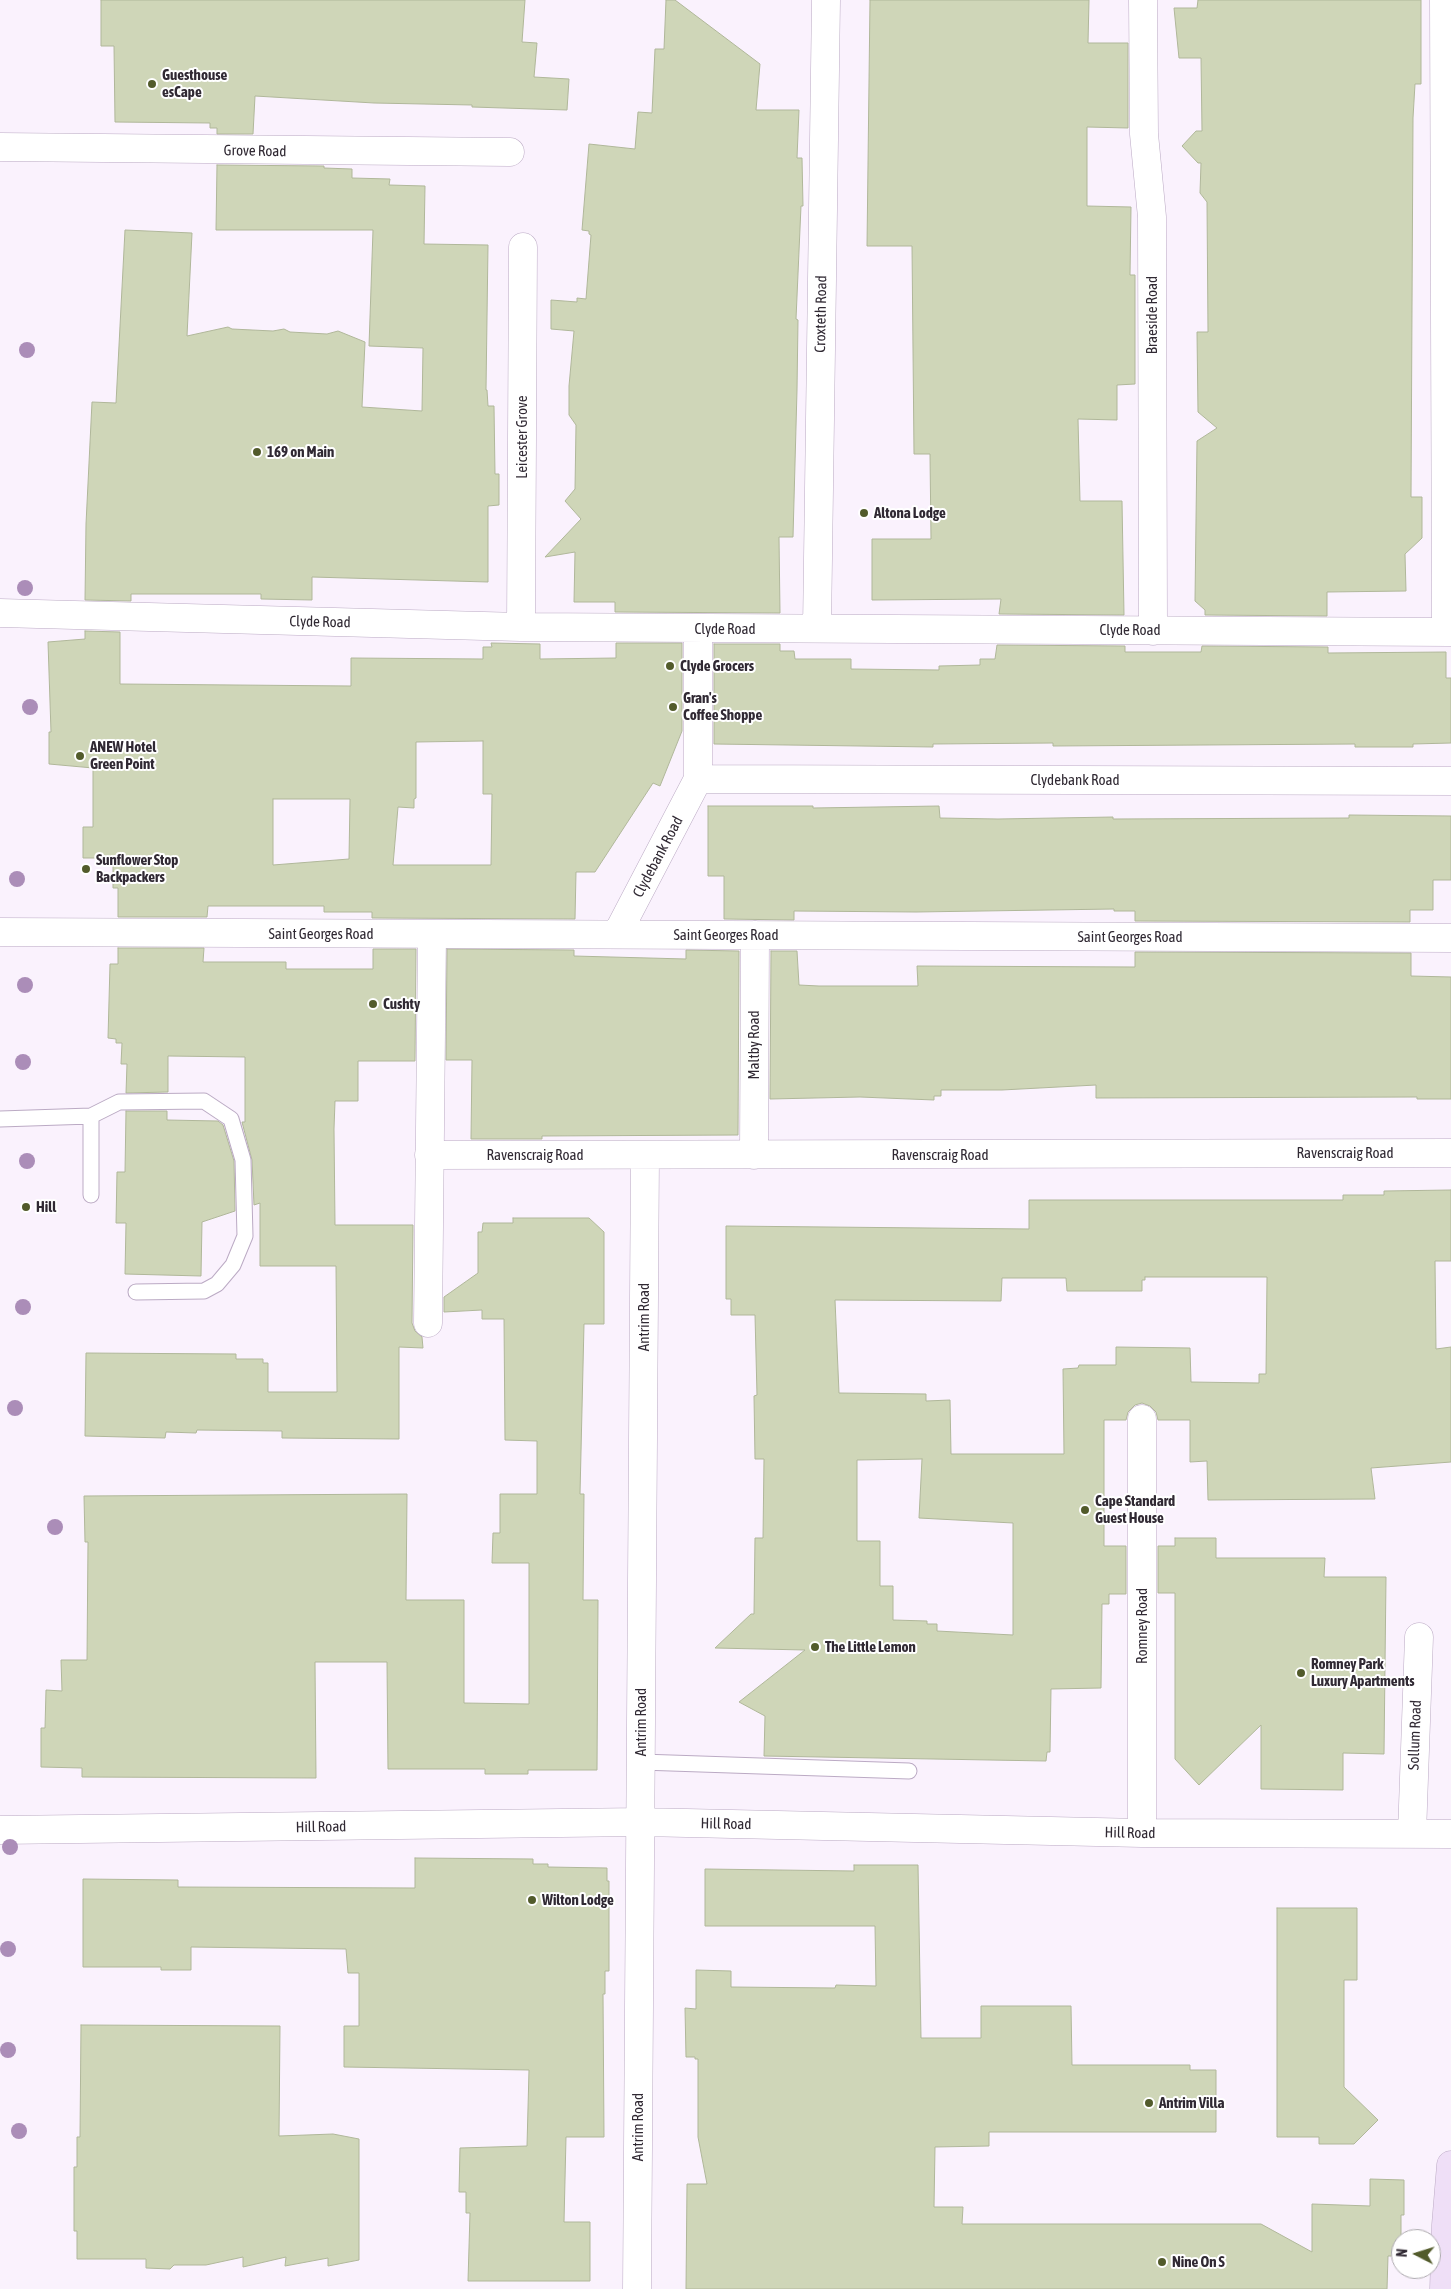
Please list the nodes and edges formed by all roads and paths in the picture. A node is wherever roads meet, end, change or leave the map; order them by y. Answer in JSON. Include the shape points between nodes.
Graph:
{"nodes":[{"id":1,"x":826,"y":0,"type":"edge"},
{"id":2,"x":1143,"y":0,"type":"edge"},
{"id":3,"x":1444,"y":0,"type":"edge"},
{"id":4,"x":0,"y":147,"type":"edge"},
{"id":5,"x":510,"y":152,"type":"dead end"},
{"id":6,"x":523,"y":247,"type":"dead end"},
{"id":7,"x":0,"y":613,"type":"edge"},
{"id":8,"x":521,"y":627,"type":"junction"},
{"id":9,"x":817,"y":628,"type":"junction"},
{"id":10,"x":698,"y":629,"type":"junction"},
{"id":11,"x":1153,"y":631,"type":"junction"},
{"id":12,"x":1449,"y":632,"type":"edge"},
{"id":13,"x":698,"y":779,"type":"junction"},
{"id":14,"x":1451,"y":781,"type":"edge"},
{"id":15,"x":0,"y":932,"type":"edge"},
{"id":16,"x":432,"y":934,"type":"junction"},
{"id":17,"x":617,"y":934,"type":"junction"},
{"id":18,"x":755,"y":935,"type":"junction"},
{"id":19,"x":1451,"y":938,"type":"edge"},
{"id":20,"x":91,"y":1116,"type":"junction"},
{"id":21,"x":0,"y":1119,"type":"edge"},
{"id":22,"x":1451,"y":1153,"type":"edge"},
{"id":23,"x":429,"y":1155,"type":"junction"},
{"id":24,"x":646,"y":1155,"type":"junction"},
{"id":25,"x":754,"y":1155,"type":"junction"},
{"id":26,"x":91,"y":1195,"type":"dead end"},
{"id":27,"x":136,"y":1292,"type":"dead end"},
{"id":28,"x":428,"y":1323,"type":"dead end"},
{"id":29,"x":1142,"y":1419,"type":"dead end"},
{"id":30,"x":1419,"y":1637,"type":"dead end"},
{"id":31,"x":641,"y":1762,"type":"junction"},
{"id":32,"x":909,"y":1771,"type":"dead end"},
{"id":33,"x":641,"y":1822,"type":"junction"},
{"id":34,"x":0,"y":1830,"type":"edge"},
{"id":35,"x":1142,"y":1833,"type":"junction"},
{"id":36,"x":1412,"y":1834,"type":"junction"},
{"id":37,"x":1451,"y":1834,"type":"edge"},
{"id":38,"x":1451,"y":2164,"type":"edge"},
{"id":39,"x":637,"y":2289,"type":"edge"},
{"id":40,"x":1444,"y":2289,"type":"edge"}],
"edges":[{"from":1,"to":9,"type":"street","name":"Croxteth Road"},
{"from":2,"to":11,"type":"street","name":"Braeside Road","via":[[1144,134],[1152,217]]},
{"from":3,"to":12,"type":"street"},
{"from":4,"to":5,"type":"street","name":"Grove Road"},
{"from":6,"to":8,"type":"street","name":"Leicester Grove"},
{"from":7,"to":8,"type":"street","name":"Clyde Road"},
{"from":8,"to":10,"type":"street","name":"Clyde Road"},
{"from":9,"to":10,"type":"street","name":"Clyde Road"},
{"from":9,"to":11,"type":"street","name":"Clyde Road"},
{"from":10,"to":13,"type":"street","name":"Clydebank Road"},
{"from":11,"to":12,"type":"street","name":"Clyde Road"},
{"from":13,"to":14,"type":"street","name":"Clydebank Road"},
{"from":13,"to":17,"type":"street","name":"Clydebank Road"},
{"from":15,"to":16,"type":"street","name":"Saint Georges Road"},
{"from":16,"to":17,"type":"street","name":"Saint Georges Road"},
{"from":16,"to":23,"type":"street"},
{"from":17,"to":18,"type":"street","name":"Saint Georges Road"},
{"from":18,"to":19,"type":"street","name":"Saint Georges Road"},
{"from":18,"to":25,"type":"street","name":"Maltby Road"},
{"from":20,"to":21,"type":"lane"},
{"from":20,"to":26,"type":"lane"},
{"from":20,"to":27,"type":"lane","via":[[119,1102],[204,1101],[231,1119],[243,1160],[245,1236],[233,1265],[217,1284],[204,1291]]},
{"from":22,"to":25,"type":"street","name":"Ravenscraig Road"},
{"from":23,"to":24,"type":"street","name":"Ravenscraig Road"},
{"from":23,"to":28,"type":"street"},
{"from":24,"to":25,"type":"street","name":"Ravenscraig Road"},
{"from":24,"to":31,"type":"street","name":"Antrim Road"},
{"from":29,"to":35,"type":"street","name":"Romney Road"},
{"from":30,"to":36,"type":"street","name":"Sollum Road"},
{"from":31,"to":32,"type":"lane"},
{"from":31,"to":33,"type":"street","name":"Antrim Road"},
{"from":33,"to":34,"type":"street","name":"Hill Road"},
{"from":33,"to":35,"type":"street","name":"Hill Road"},
{"from":33,"to":39,"type":"street","name":"Antrim Road"},
{"from":35,"to":36,"type":"street","name":"Hill Road"},
{"from":36,"to":37,"type":"street","name":"Hill Road"},
{"from":38,"to":40,"type":"street"}]}
